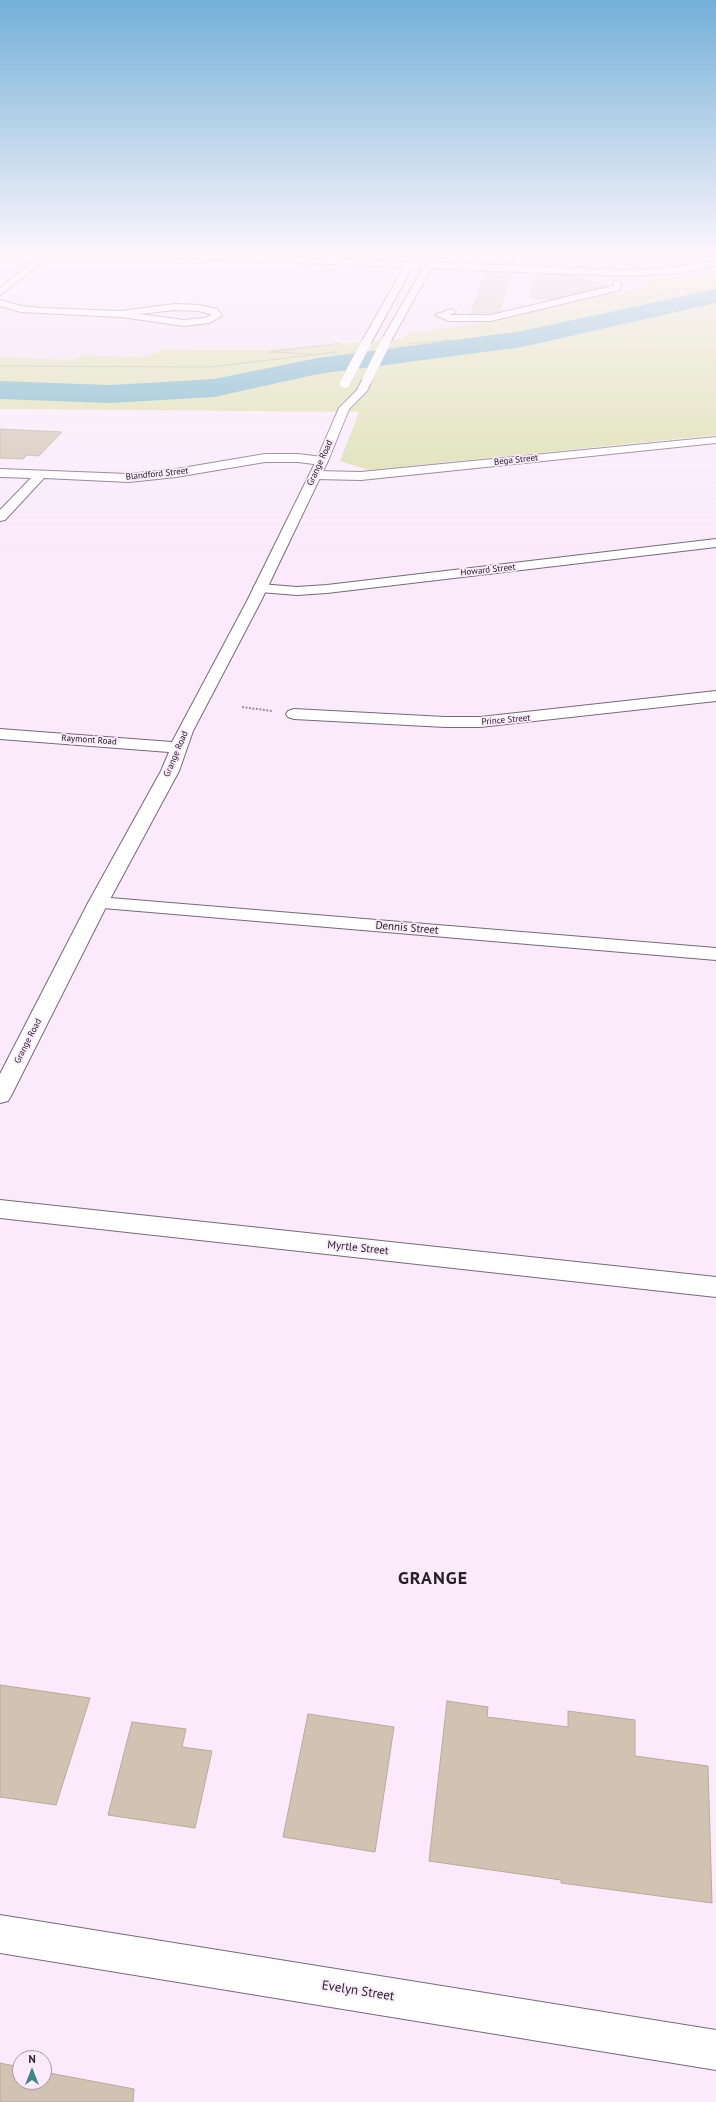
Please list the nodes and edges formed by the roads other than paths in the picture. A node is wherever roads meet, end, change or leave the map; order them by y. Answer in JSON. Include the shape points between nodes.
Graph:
{"nodes":[{"id":1,"x":360,"y":354,"type":"edge"},
{"id":2,"x":380,"y":354,"type":"edge"},
{"id":3,"x":344,"y":408,"type":"junction"},
{"id":4,"x":716,"y":440,"type":"edge"},
{"id":5,"x":328,"y":448,"type":"junction"},
{"id":6,"x":265,"y":458,"type":"junction"},
{"id":7,"x":322,"y":461,"type":"junction"},
{"id":8,"x":0,"y":473,"type":"edge"},
{"id":9,"x":40,"y":475,"type":"junction"},
{"id":10,"x":315,"y":475,"type":"junction"},
{"id":11,"x":0,"y":517,"type":"edge"},
{"id":12,"x":716,"y":544,"type":"edge"},
{"id":13,"x":260,"y":588,"type":"junction"},
{"id":14,"x":716,"y":696,"type":"edge"},
{"id":15,"x":294,"y":714,"type":"road end"},
{"id":16,"x":0,"y":734,"type":"edge"},
{"id":17,"x":179,"y":748,"type":"junction"},
{"id":18,"x":98,"y":903,"type":"junction"},
{"id":19,"x":716,"y":954,"type":"edge"},
{"id":20,"x":0,"y":1096,"type":"edge"},
{"id":21,"x":0,"y":1209,"type":"edge"},
{"id":22,"x":716,"y":1287,"type":"edge"},
{"id":23,"x":0,"y":1934,"type":"edge"},
{"id":24,"x":716,"y":2050,"type":"edge"}],
"edges":[{"from":1,"to":3,"type":"street","bridge":true,"via":[[339,393]]},
{"from":2,"to":3,"type":"street","name":"Grange Road","bridge":true,"via":[[362,391]]},
{"from":3,"to":5,"type":"street","name":"Grange Road"},
{"from":4,"to":10,"type":"street","name":"Bega Street","via":[[361,476]]},
{"from":5,"to":6,"type":"street","name":"Blandford Street","via":[[286,451]]},
{"from":5,"to":7,"type":"street","name":"Grange Road"},
{"from":6,"to":7,"type":"street","name":"Blandford Street"},
{"from":6,"to":9,"type":"street","name":"Blandford Street","via":[[144,477]]},
{"from":7,"to":10,"type":"street","name":"Grange Road"},
{"from":8,"to":9,"type":"street","name":"Blandford Street"},
{"from":9,"to":11,"type":"street"},
{"from":10,"to":13,"type":"street","name":"Grange Road"},
{"from":12,"to":13,"type":"street","name":"Howard Street","via":[[328,589],[297,591]]},
{"from":13,"to":17,"type":"street","name":"Grange Road"},
{"from":14,"to":15,"type":"street","name":"Prince Street","via":[[480,722]]},
{"from":16,"to":17,"type":"street","name":"Raymont Road"},
{"from":17,"to":18,"type":"street","name":"Grange Road","via":[[170,771]]},
{"from":18,"to":19,"type":"street","name":"Dennis Street"},
{"from":18,"to":20,"type":"street","name":"Grange Road"},
{"from":21,"to":22,"type":"street","name":"Myrtle Street"},
{"from":23,"to":24,"type":"street","name":"Evelyn Street"}]}
